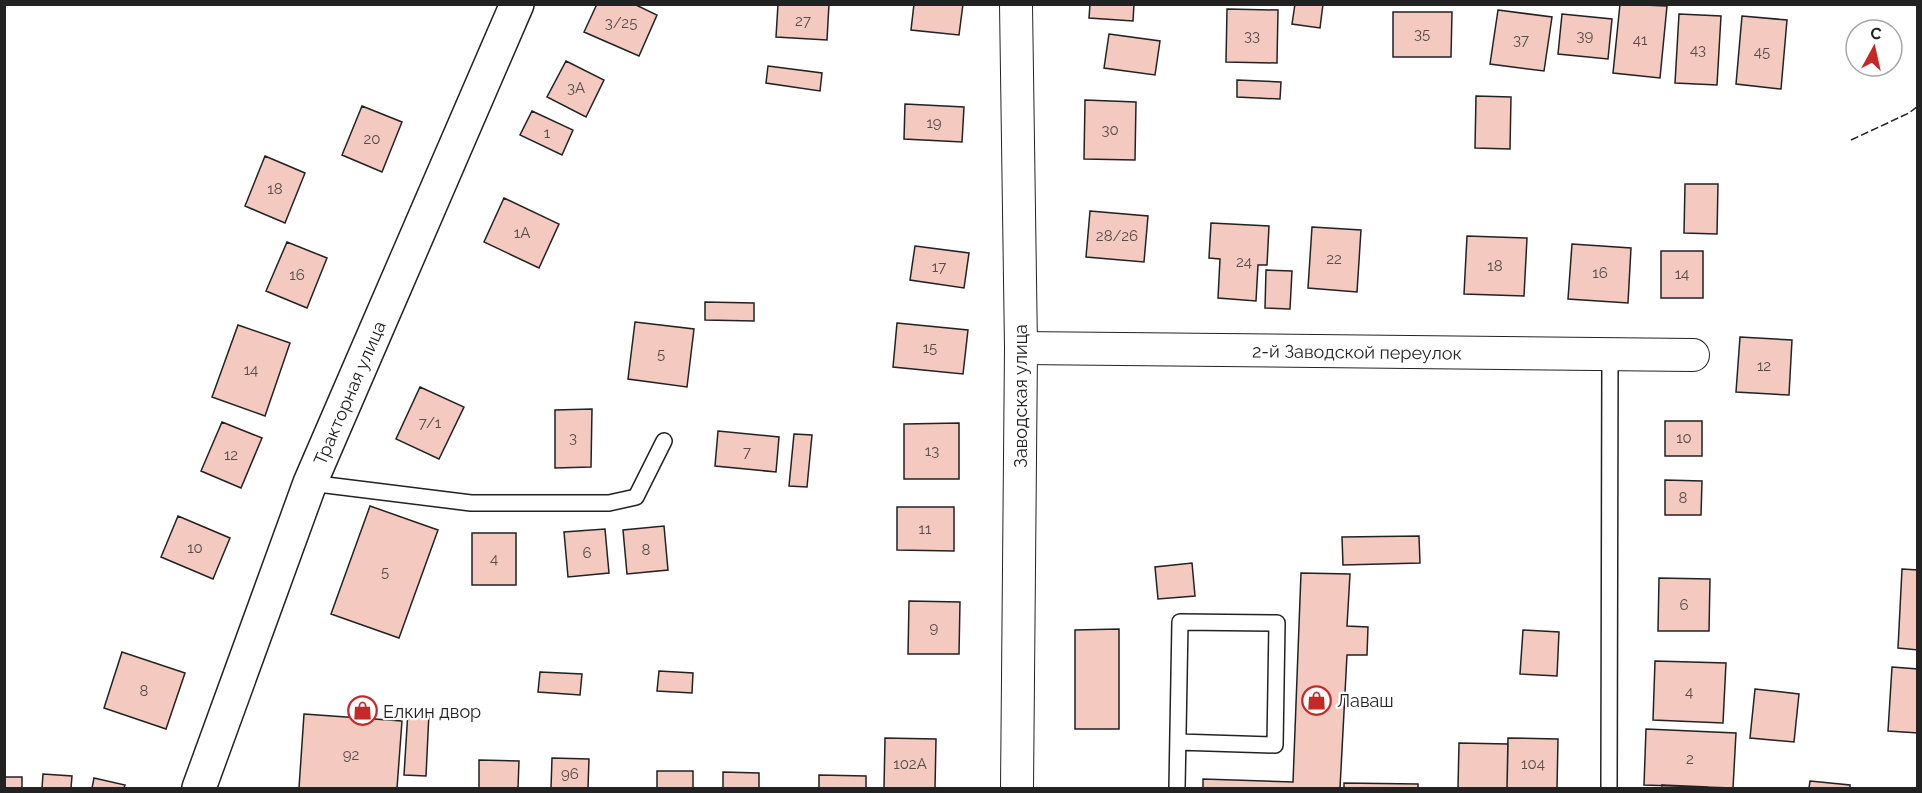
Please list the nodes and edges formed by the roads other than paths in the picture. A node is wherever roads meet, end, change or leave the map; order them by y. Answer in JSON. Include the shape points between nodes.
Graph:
{"nodes":[{"id":1,"x":517,"y":4,"type":"edge"},
{"id":2,"x":1016,"y":4,"type":"edge"},
{"id":3,"x":1021,"y":348,"type":"junction"},
{"id":4,"x":1610,"y":354,"type":"junction"},
{"id":5,"x":1693,"y":355,"type":"dead end"},
{"id":6,"x":664,"y":441,"type":"dead end"},
{"id":7,"x":310,"y":483,"type":"junction"},
{"id":8,"x":1178,"y":742,"type":"junction"},
{"id":9,"x":199,"y":789,"type":"edge"},
{"id":10,"x":1017,"y":789,"type":"edge"},
{"id":11,"x":1177,"y":789,"type":"edge"},
{"id":12,"x":1609,"y":789,"type":"edge"}],
"edges":[{"from":1,"to":7,"type":"main road","name":"Тракторная улица"},
{"from":2,"to":3,"type":"street","name":"Заводская улица"},
{"from":3,"to":4,"type":"street","name":"2-й Заводской переулок"},
{"from":3,"to":10,"type":"street","name":"Заводская улица"},
{"from":4,"to":5,"type":"street","name":"2-й Заводской переулок"},
{"from":4,"to":12,"type":"lane"},
{"from":6,"to":7,"type":"lane","via":[[636,497],[609,503],[471,503]]},
{"from":7,"to":9,"type":"main road","name":"Тракторная улица"},
{"from":8,"to":8,"type":"lane","via":[[1180,622],[1277,623],[1275,745]]},
{"from":8,"to":11,"type":"lane"}]}
